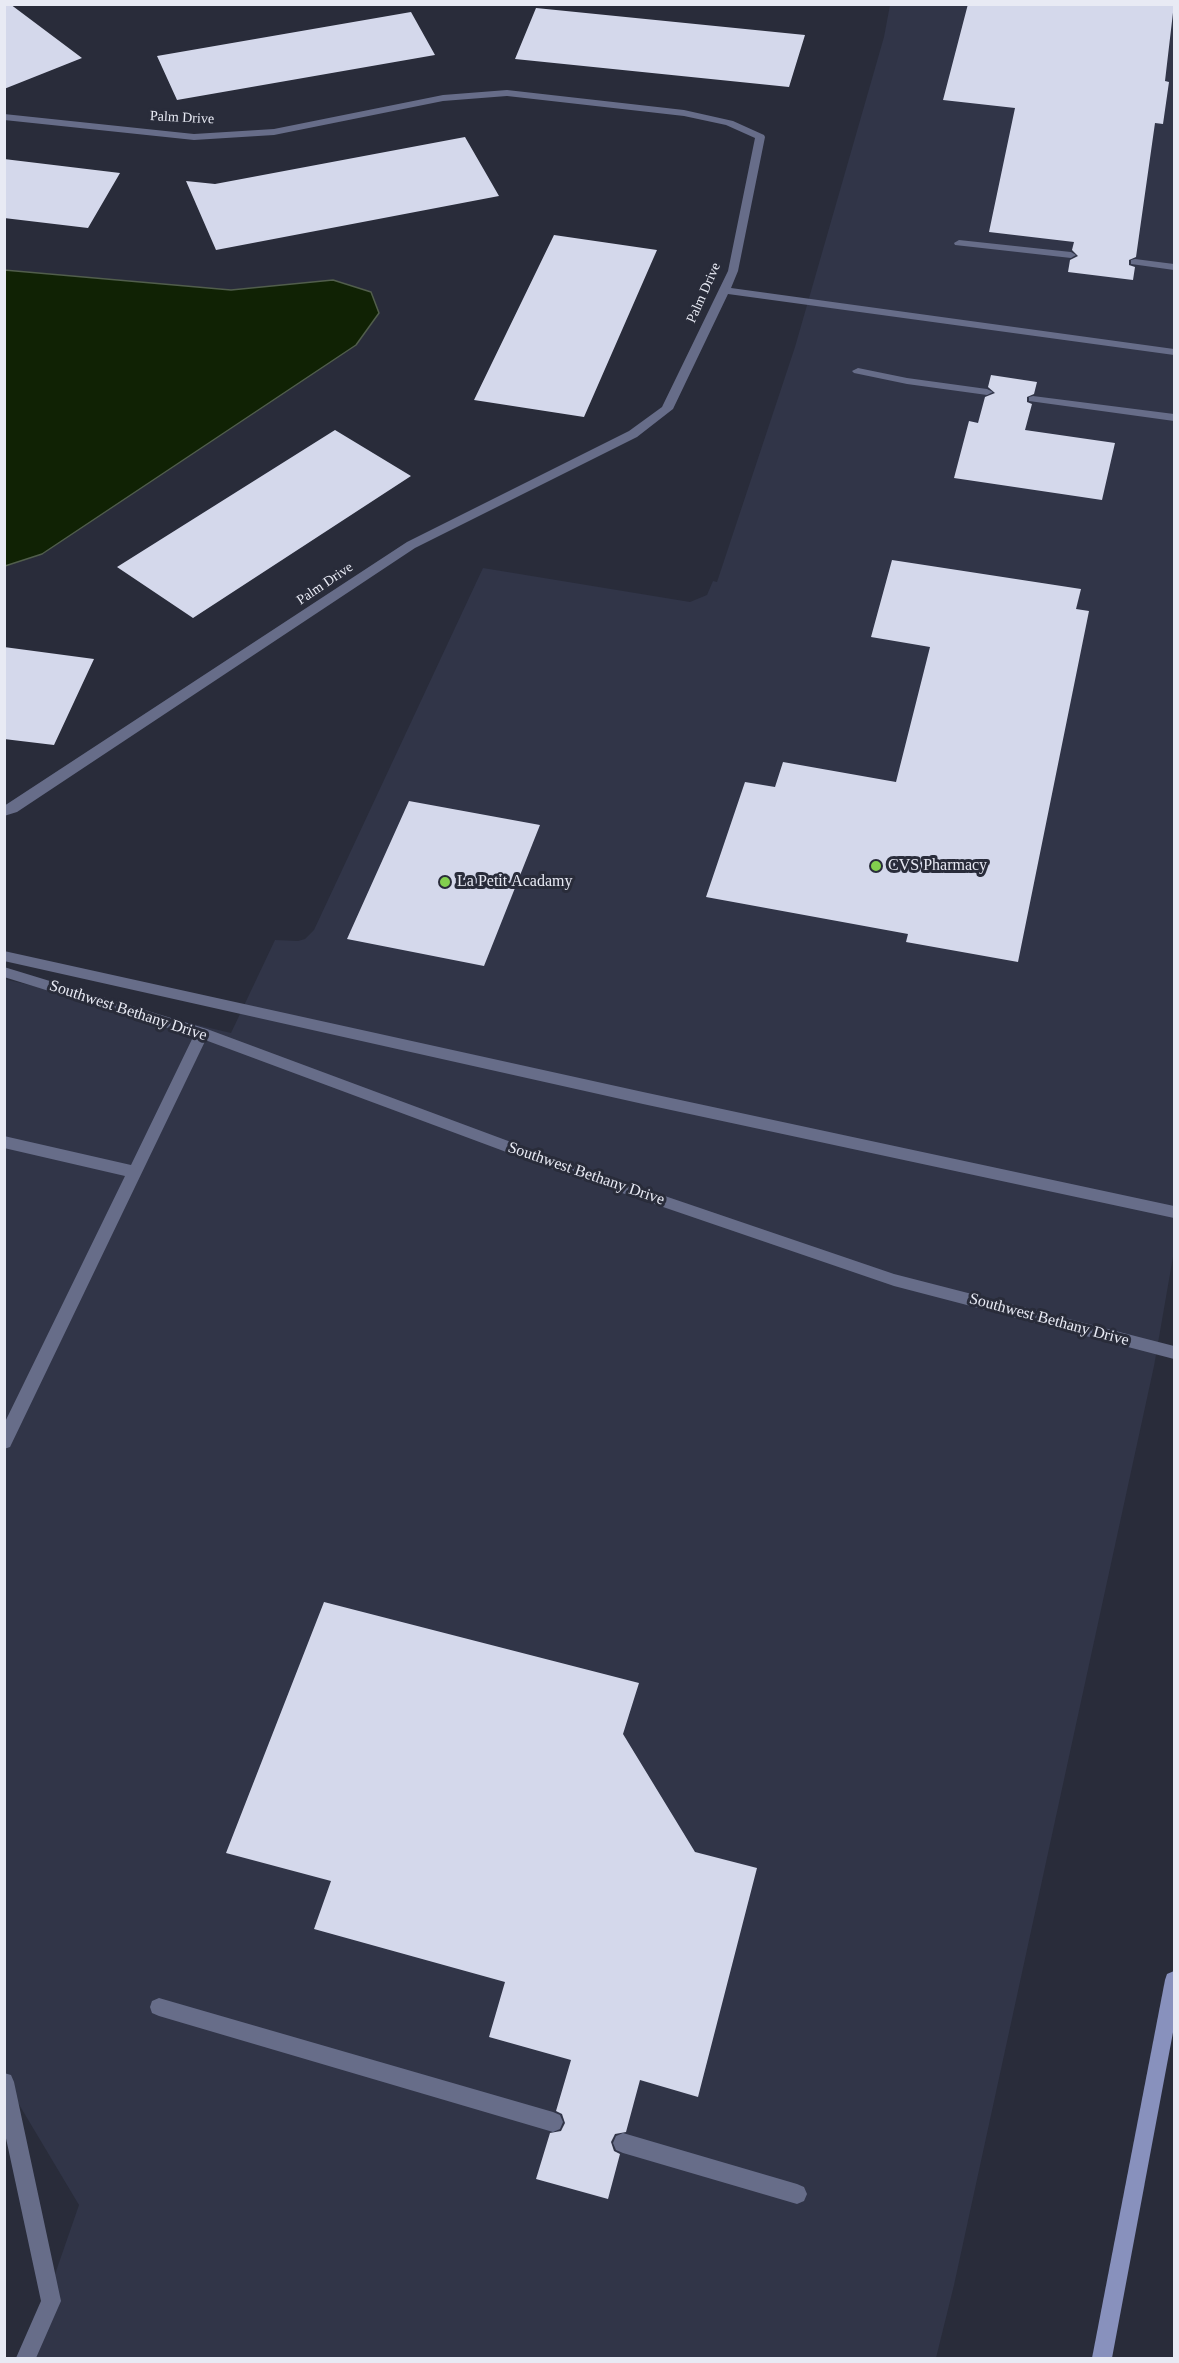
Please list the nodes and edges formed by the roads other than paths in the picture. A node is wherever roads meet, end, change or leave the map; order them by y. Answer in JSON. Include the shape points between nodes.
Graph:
{"nodes":[{"id":1,"x":4,"y":117,"type":"edge"},
{"id":2,"x":959,"y":243,"type":"dead end"},
{"id":3,"x":1071,"y":255,"type":"dead end"},
{"id":4,"x":1135,"y":262,"type":"dead end"},
{"id":5,"x":1174,"y":267,"type":"edge"},
{"id":6,"x":723,"y":290,"type":"junction"},
{"id":7,"x":1174,"y":352,"type":"edge"},
{"id":8,"x":858,"y":371,"type":"dead end"},
{"id":9,"x":987,"y":392,"type":"dead end"},
{"id":10,"x":1033,"y":399,"type":"dead end"},
{"id":11,"x":1174,"y":418,"type":"edge"},
{"id":12,"x":4,"y":811,"type":"edge"},
{"id":13,"x":4,"y":956,"type":"edge"},
{"id":14,"x":4,"y":972,"type":"edge"},
{"id":15,"x":202,"y":1033,"type":"junction"},
{"id":16,"x":4,"y":1142,"type":"edge"},
{"id":17,"x":135,"y":1172,"type":"junction"},
{"id":18,"x":1174,"y":1212,"type":"edge"},
{"id":19,"x":1174,"y":1353,"type":"edge"},
{"id":20,"x":4,"y":1442,"type":"edge"},
{"id":21,"x":1174,"y":1980,"type":"edge"},
{"id":22,"x":159,"y":2007,"type":"dead end"},
{"id":23,"x":4,"y":2082,"type":"edge"},
{"id":24,"x":553,"y":2122,"type":"dead end"},
{"id":25,"x":623,"y":2143,"type":"dead end"},
{"id":26,"x":797,"y":2194,"type":"dead end"},
{"id":27,"x":26,"y":2358,"type":"edge"},
{"id":28,"x":1102,"y":2358,"type":"edge"}],
"edges":[{"from":1,"to":6,"type":"street","name":"Palm Drive","via":[[194,137],[274,132],[443,98],[507,93],[684,113],[729,123],[760,137],[733,271]]},
{"from":2,"to":3,"type":"street"},
{"from":4,"to":5,"type":"street"},
{"from":6,"to":7,"type":"street"},
{"from":6,"to":12,"type":"street","name":"Palm Drive","via":[[667,409],[633,434],[411,545]]},
{"from":8,"to":9,"type":"street"},
{"from":10,"to":11,"type":"street"},
{"from":13,"to":18,"type":"street","name":"Southwest Bethany Drive"},
{"from":14,"to":15,"type":"street","name":"Southwest Bethany Drive"},
{"from":15,"to":17,"type":"street"},
{"from":15,"to":19,"type":"street","name":"Southwest Bethany Drive","via":[[557,1165],[894,1280]]},
{"from":16,"to":17,"type":"street"},
{"from":17,"to":20,"type":"street"},
{"from":21,"to":28,"type":"main road"},
{"from":22,"to":24,"type":"street"},
{"from":23,"to":27,"type":"street","via":[[51,2301]]},
{"from":25,"to":26,"type":"street"}]}
